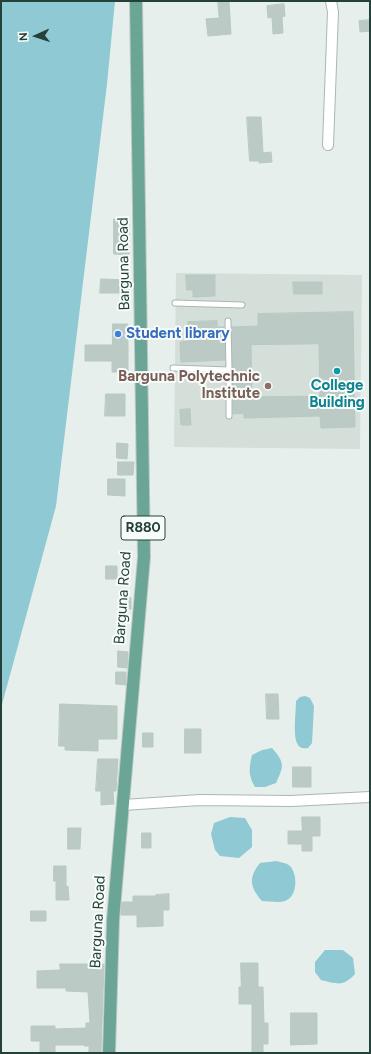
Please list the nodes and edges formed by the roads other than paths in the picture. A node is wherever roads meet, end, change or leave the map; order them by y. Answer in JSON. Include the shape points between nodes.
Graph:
{"nodes":[{"id":1,"x":136,"y":1,"type":"edge"},
{"id":2,"x":331,"y":1,"type":"edge"},
{"id":3,"x":328,"y":145,"type":"dead end"},
{"id":4,"x":175,"y":303,"type":"dead end"},
{"id":5,"x":242,"y":305,"type":"dead end"},
{"id":6,"x":228,"y":321,"type":"dead end"},
{"id":7,"x":173,"y":368,"type":"dead end"},
{"id":8,"x":229,"y":370,"type":"junction"},
{"id":9,"x":229,"y":416,"type":"dead end"},
{"id":10,"x":370,"y":797,"type":"edge"},
{"id":11,"x":123,"y":805,"type":"junction"},
{"id":12,"x":109,"y":1053,"type":"edge"}],
"edges":[{"from":1,"to":11,"type":"main road","name":"Barguna Road","number":"R880","via":[[144,557]]},
{"from":2,"to":3,"type":"street"},
{"from":4,"to":5,"type":"lane"},
{"from":6,"to":8,"type":"lane"},
{"from":7,"to":8,"type":"lane"},
{"from":8,"to":9,"type":"lane"},
{"from":10,"to":11,"type":"street","via":[[291,801],[200,800]]},
{"from":11,"to":12,"type":"main road","name":"Barguna Road","number":"R880","via":[[113,920]]}]}
